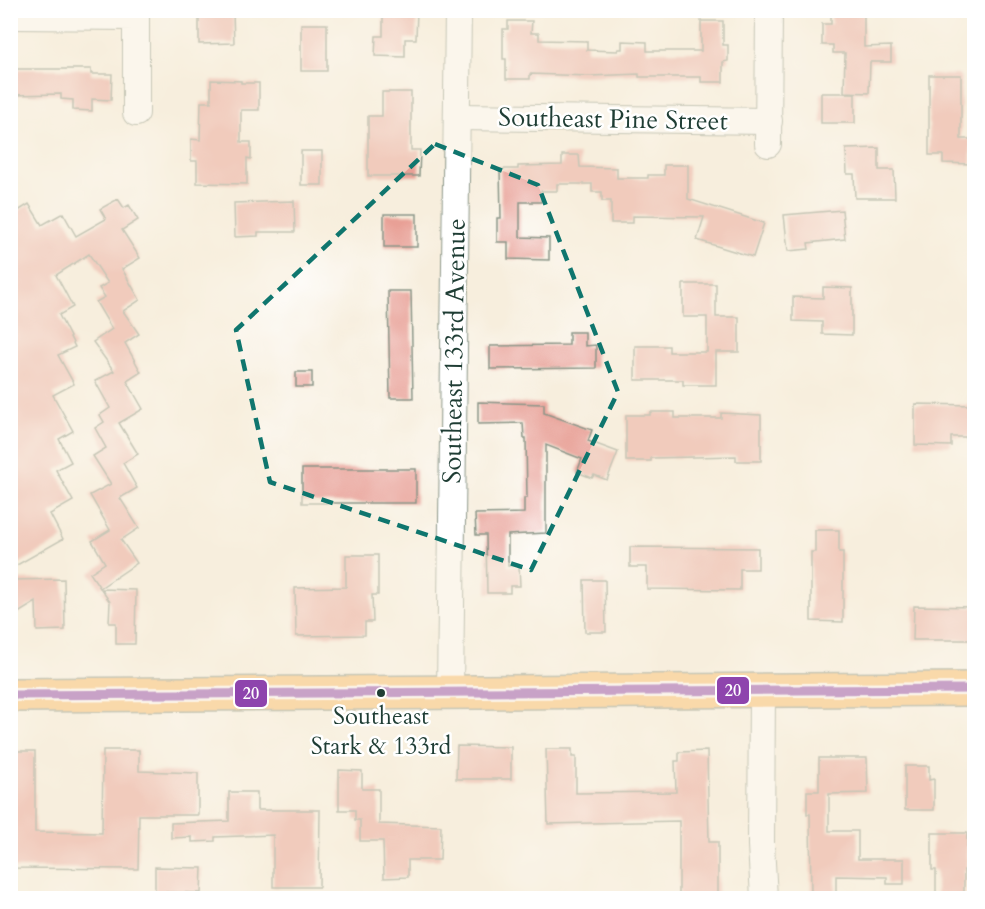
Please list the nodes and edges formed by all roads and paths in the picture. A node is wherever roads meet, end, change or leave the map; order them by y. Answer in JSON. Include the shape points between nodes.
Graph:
{"nodes":[{"id":1,"x":458,"y":10,"type":"edge"},
{"id":2,"x":769,"y":10,"type":"edge"},
{"id":3,"x":10,"y":16,"type":"edge"},
{"id":4,"x":136,"y":113,"type":"dead end"},
{"id":5,"x":457,"y":117,"type":"junction"},
{"id":6,"x":975,"y":689,"type":"edge"},
{"id":7,"x":762,"y":690,"type":"junction"},
{"id":8,"x":450,"y":691,"type":"junction"},
{"id":9,"x":10,"y":695,"type":"edge"},
{"id":10,"x":764,"y":898,"type":"edge"}],
"edges":[{"from":1,"to":5,"type":"street","name":"Southeast 133rd Avenue"},
{"from":2,"to":5,"type":"street","name":"Southeast Pine Street","via":[[768,132]]},
{"from":3,"to":4,"type":"street","via":[[136,17]]},
{"from":5,"to":8,"type":"street","name":"Southeast 133rd Avenue"},
{"from":6,"to":7,"type":"main road"},
{"from":7,"to":8,"type":"main road"},
{"from":7,"to":10,"type":"street"},
{"from":8,"to":9,"type":"main road"}]}
